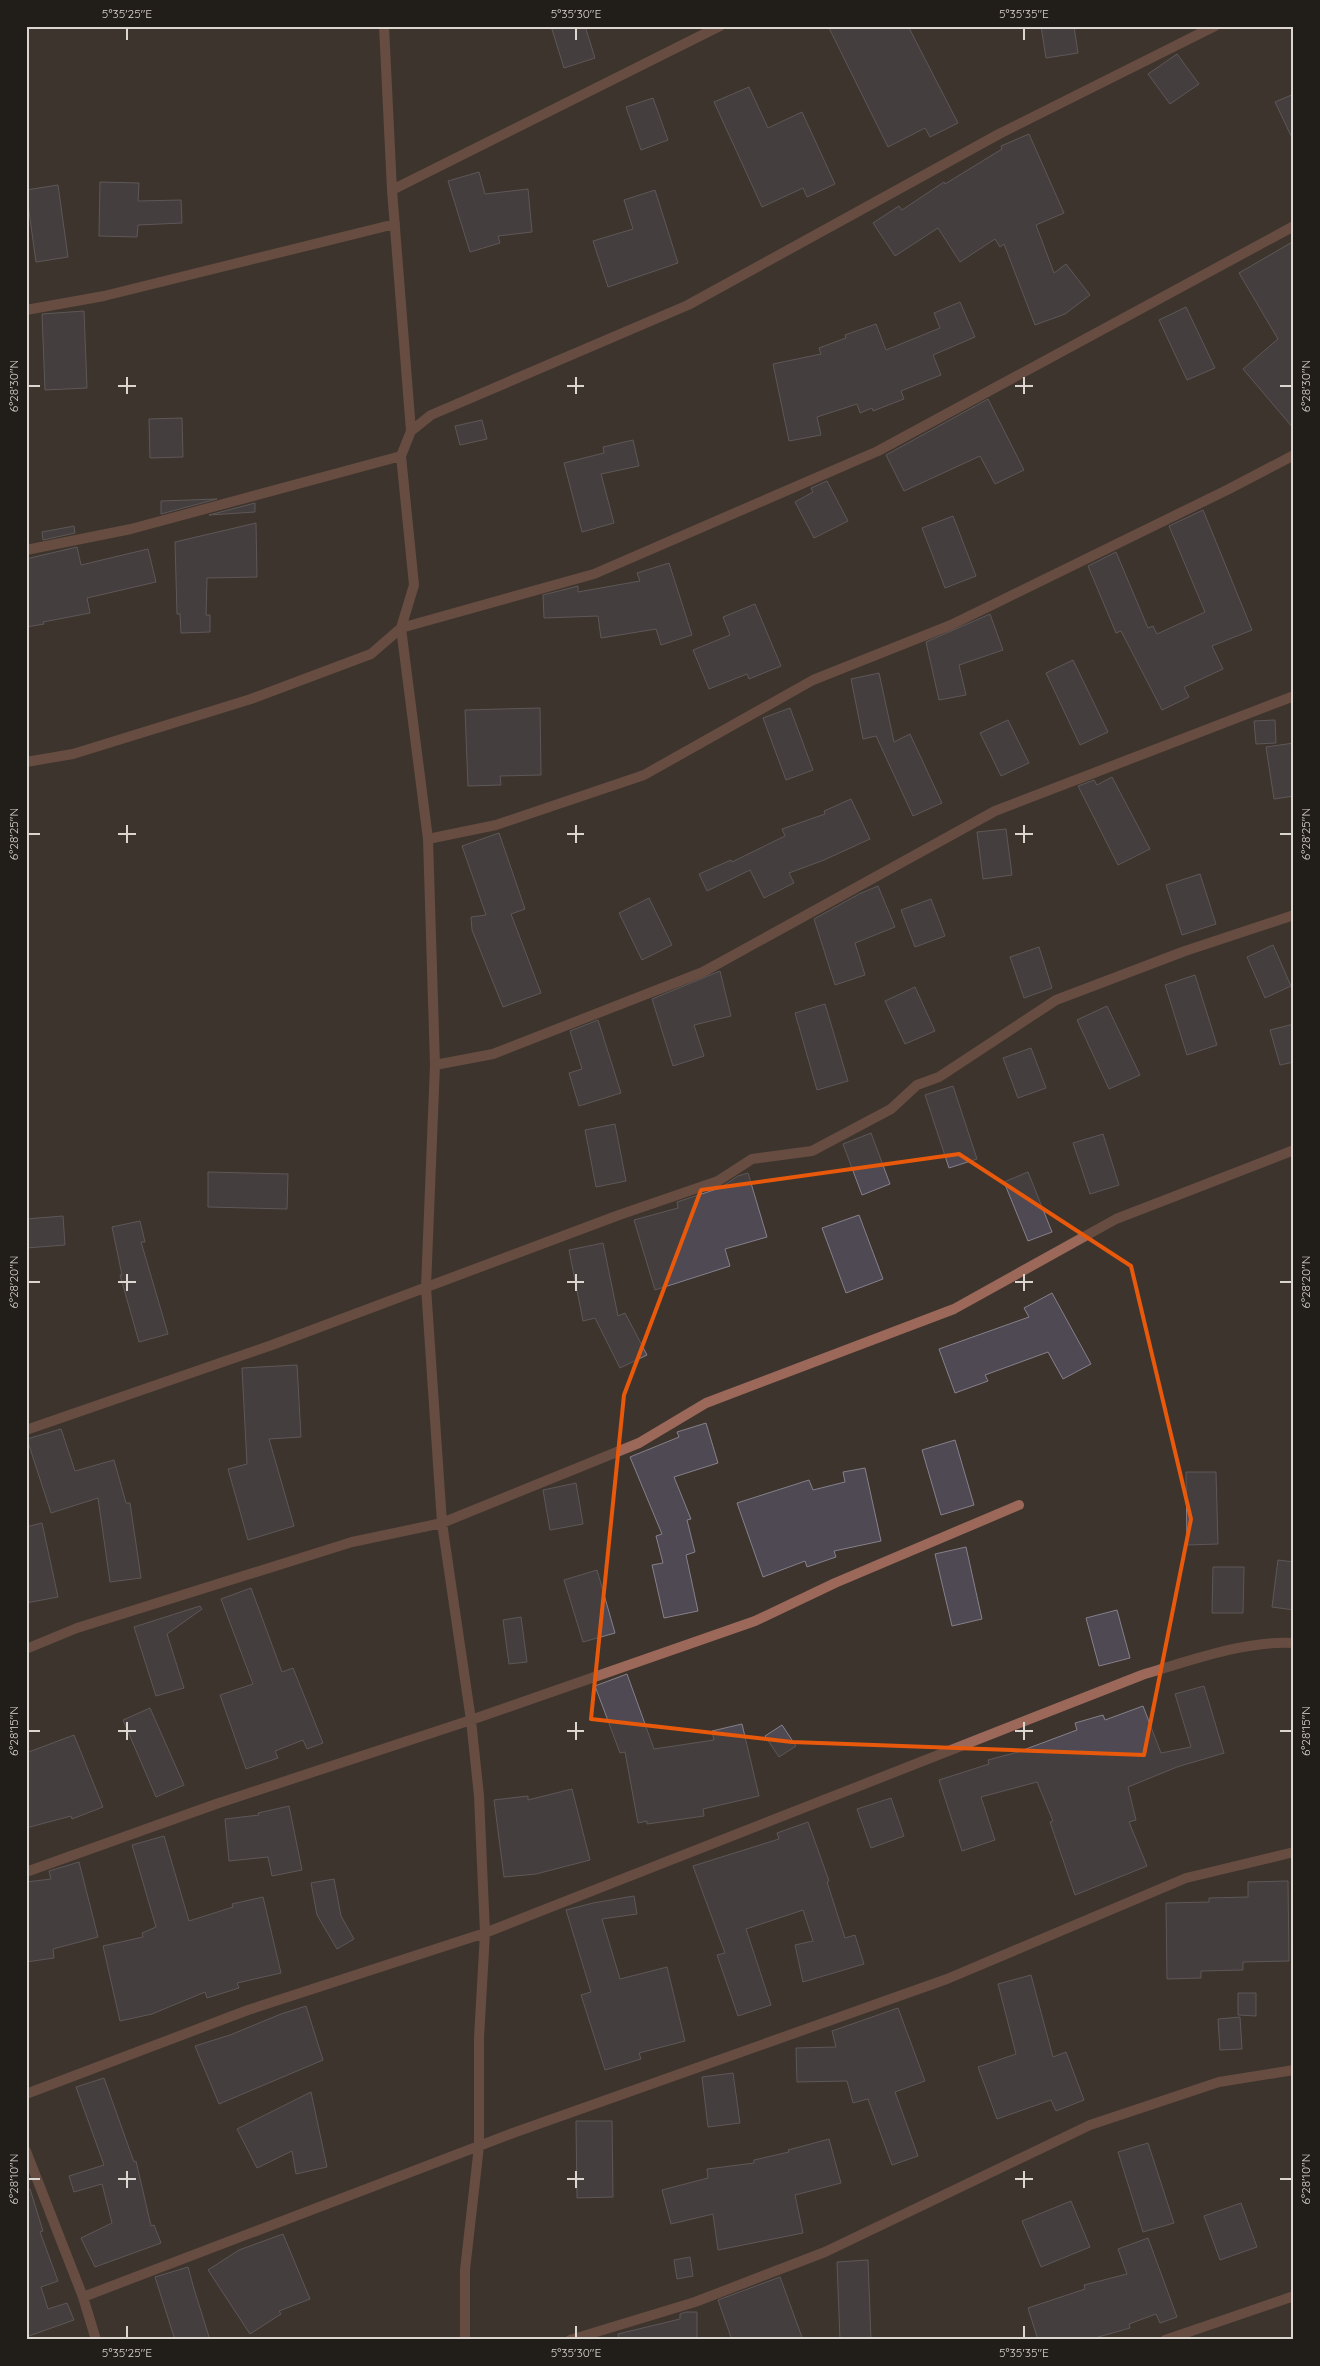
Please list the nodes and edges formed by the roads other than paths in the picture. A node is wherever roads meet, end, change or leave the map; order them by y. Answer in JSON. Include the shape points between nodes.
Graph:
{"nodes":[{"id":1,"x":384,"y":26,"type":"edge"},
{"id":2,"x":720,"y":26,"type":"edge"},
{"id":3,"x":1215,"y":26,"type":"edge"},
{"id":4,"x":392,"y":190,"type":"junction"},
{"id":5,"x":395,"y":224,"type":"junction"},
{"id":6,"x":1294,"y":226,"type":"edge"},
{"id":7,"x":26,"y":310,"type":"edge"},
{"id":8,"x":411,"y":431,"type":"junction"},
{"id":9,"x":1294,"y":454,"type":"edge"},
{"id":10,"x":401,"y":456,"type":"junction"},
{"id":11,"x":26,"y":550,"type":"edge"},
{"id":12,"x":401,"y":628,"type":"junction"},
{"id":13,"x":1294,"y":696,"type":"edge"},
{"id":14,"x":26,"y":762,"type":"edge"},
{"id":15,"x":428,"y":839,"type":"junction"},
{"id":16,"x":1294,"y":915,"type":"edge"},
{"id":17,"x":435,"y":1065,"type":"junction"},
{"id":18,"x":1294,"y":1150,"type":"edge"},
{"id":19,"x":426,"y":1287,"type":"junction"},
{"id":20,"x":26,"y":1430,"type":"edge"},
{"id":21,"x":1019,"y":1505,"type":"dead end"},
{"id":22,"x":442,"y":1523,"type":"junction"},
{"id":23,"x":1294,"y":1643,"type":"edge"},
{"id":24,"x":26,"y":1649,"type":"edge"},
{"id":25,"x":471,"y":1720,"type":"junction"},
{"id":26,"x":1294,"y":1852,"type":"edge"},
{"id":27,"x":26,"y":1872,"type":"edge"},
{"id":28,"x":485,"y":1932,"type":"junction"},
{"id":29,"x":1294,"y":2070,"type":"edge"},
{"id":30,"x":26,"y":2094,"type":"edge"},
{"id":31,"x":480,"y":2146,"type":"junction"},
{"id":32,"x":26,"y":2150,"type":"edge"},
{"id":33,"x":1294,"y":2296,"type":"edge"},
{"id":34,"x":83,"y":2297,"type":"junction"},
{"id":35,"x":96,"y":2340,"type":"edge"},
{"id":36,"x":466,"y":2340,"type":"edge"},
{"id":37,"x":570,"y":2340,"type":"edge"},
{"id":38,"x":1165,"y":2340,"type":"edge"}],
"edges":[{"from":1,"to":4,"type":"street"},
{"from":2,"to":4,"type":"street"},
{"from":3,"to":8,"type":"street","via":[[999,134],[688,304],[431,415]]},
{"from":4,"to":5,"type":"street"},
{"from":5,"to":7,"type":"street","via":[[104,296]]},
{"from":5,"to":8,"type":"street"},
{"from":6,"to":12,"type":"street","via":[[878,451],[594,574]]},
{"from":8,"to":10,"type":"street"},
{"from":9,"to":15,"type":"street","via":[[1228,490],[951,624],[813,680],[644,775],[496,825]]},
{"from":10,"to":11,"type":"street","via":[[131,529]]},
{"from":10,"to":12,"type":"street","via":[[414,585]]},
{"from":12,"to":14,"type":"street","via":[[371,654],[260,696],[73,754]]},
{"from":12,"to":15,"type":"street"},
{"from":13,"to":17,"type":"street","via":[[995,812],[703,972],[493,1054]]},
{"from":15,"to":17,"type":"street"},
{"from":16,"to":19,"type":"street","via":[[1185,951],[1056,1000],[939,1077],[917,1085],[891,1109],[812,1151],[752,1159],[718,1180]]},
{"from":17,"to":19,"type":"street"},
{"from":18,"to":22,"type":"street","via":[[1116,1219],[954,1309],[706,1403],[639,1443]]},
{"from":19,"to":20,"type":"street","via":[[272,1345]]},
{"from":19,"to":22,"type":"street"},
{"from":21,"to":25,"type":"street","via":[[835,1582],[755,1621]]},
{"from":22,"to":24,"type":"street","via":[[352,1542],[77,1628]]},
{"from":22,"to":25,"type":"street"},
{"from":23,"to":28,"type":"street","via":[[1278,1642],[1207,1655],[1142,1674]]},
{"from":25,"to":27,"type":"street","via":[[216,1804]]},
{"from":25,"to":28,"type":"street"},
{"from":26,"to":31,"type":"street","via":[[1186,1878],[948,1979]]},
{"from":28,"to":30,"type":"street","via":[[248,2010]]},
{"from":28,"to":31,"type":"street","via":[[478,2038]]},
{"from":29,"to":37,"type":"street","via":[[1219,2082],[1090,2125],[825,2252],[695,2302]]},
{"from":31,"to":34,"type":"street"},
{"from":31,"to":36,"type":"street","via":[[465,2270]]},
{"from":32,"to":34,"type":"street"},
{"from":33,"to":38,"type":"street"},
{"from":34,"to":35,"type":"street"}]}
